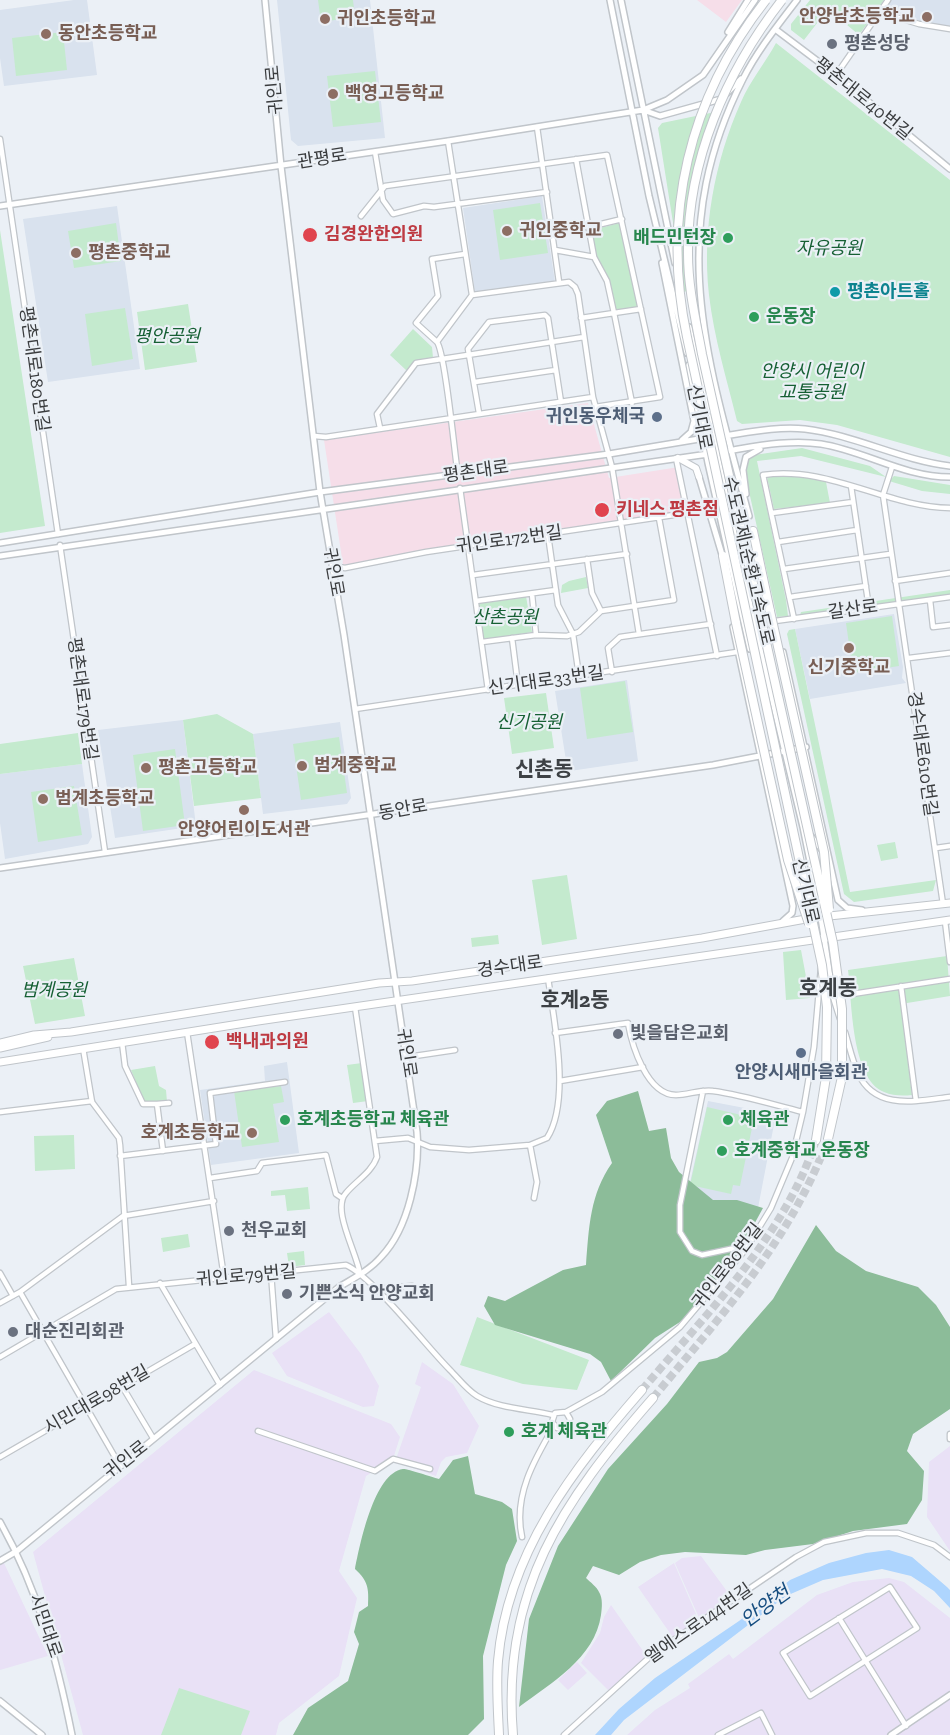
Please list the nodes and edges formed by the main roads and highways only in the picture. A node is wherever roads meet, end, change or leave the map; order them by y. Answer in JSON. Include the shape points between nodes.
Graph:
{"nodes":[{"id":1,"x":766,"y":0,"type":"edge"},
{"id":2,"x":782,"y":0,"type":"edge"},
{"id":3,"x":677,"y":458,"type":"road end"},
{"id":4,"x":699,"y":477,"type":"road end"},
{"id":5,"x":753,"y":531,"type":"road end"},
{"id":6,"x":723,"y":556,"type":"road end"},
{"id":7,"x":946,"y":903,"type":"edge"},
{"id":8,"x":947,"y":920,"type":"edge"},
{"id":9,"x":832,"y":943,"type":"junction"},
{"id":10,"x":822,"y":962,"type":"junction"},
{"id":11,"x":71,"y":1032,"type":"junction"},
{"id":12,"x":0,"y":1043,"type":"edge"},
{"id":13,"x":0,"y":1048,"type":"edge"},
{"id":14,"x":0,"y":1060,"type":"edge"},
{"id":15,"x":828,"y":1139,"type":"tunnel mouth"},
{"id":16,"x":816,"y":1140,"type":"tunnel mouth"},
{"id":17,"x":642,"y":1390,"type":"tunnel mouth"},
{"id":18,"x":653,"y":1398,"type":"tunnel mouth"},
{"id":19,"x":499,"y":1735,"type":"edge"},
{"id":20,"x":513,"y":1735,"type":"edge"}],
"edges":[{"from":1,"to":10,"type":"highway","name":"수도권제1순환고속도로","bridge":true,"via":[[721,68],[695,134],[680,201],[676,271]]},
{"from":2,"to":9,"type":"highway","name":"수도권제1순환고속도로","bridge":true,"via":[[738,64],[710,127],[698,171],[688,253],[702,354]]},
{"from":3,"to":4,"type":"main road","via":[[696,468]]},
{"from":5,"to":9,"type":"highway","bridge":true,"via":[[824,852]]},
{"from":6,"to":10,"type":"highway","bridge":true,"via":[[788,860]]},
{"from":7,"to":11,"type":"main road","name":"경수대로","via":[[811,918]]},
{"from":8,"to":14,"type":"main road","name":"경수대로"},
{"from":9,"to":15,"type":"highway","name":"수도권제1순환고속도로","bridge":true,"via":[[842,1009],[842,1077]]},
{"from":10,"to":16,"type":"highway","name":"수도권제1순환고속도로","bridge":true,"via":[[827,1007],[826,1077]]},
{"from":11,"to":12,"type":"main road","name":"경수대로"},
{"from":11,"to":13,"type":"main road","name":"경수대로"},
{"from":17,"to":19,"type":"highway","via":[[584,1458],[526,1554],[508,1609],[498,1660]]},
{"from":18,"to":20,"type":"highway","via":[[602,1457],[568,1505],[538,1560],[520,1618],[511,1675]]}]}
